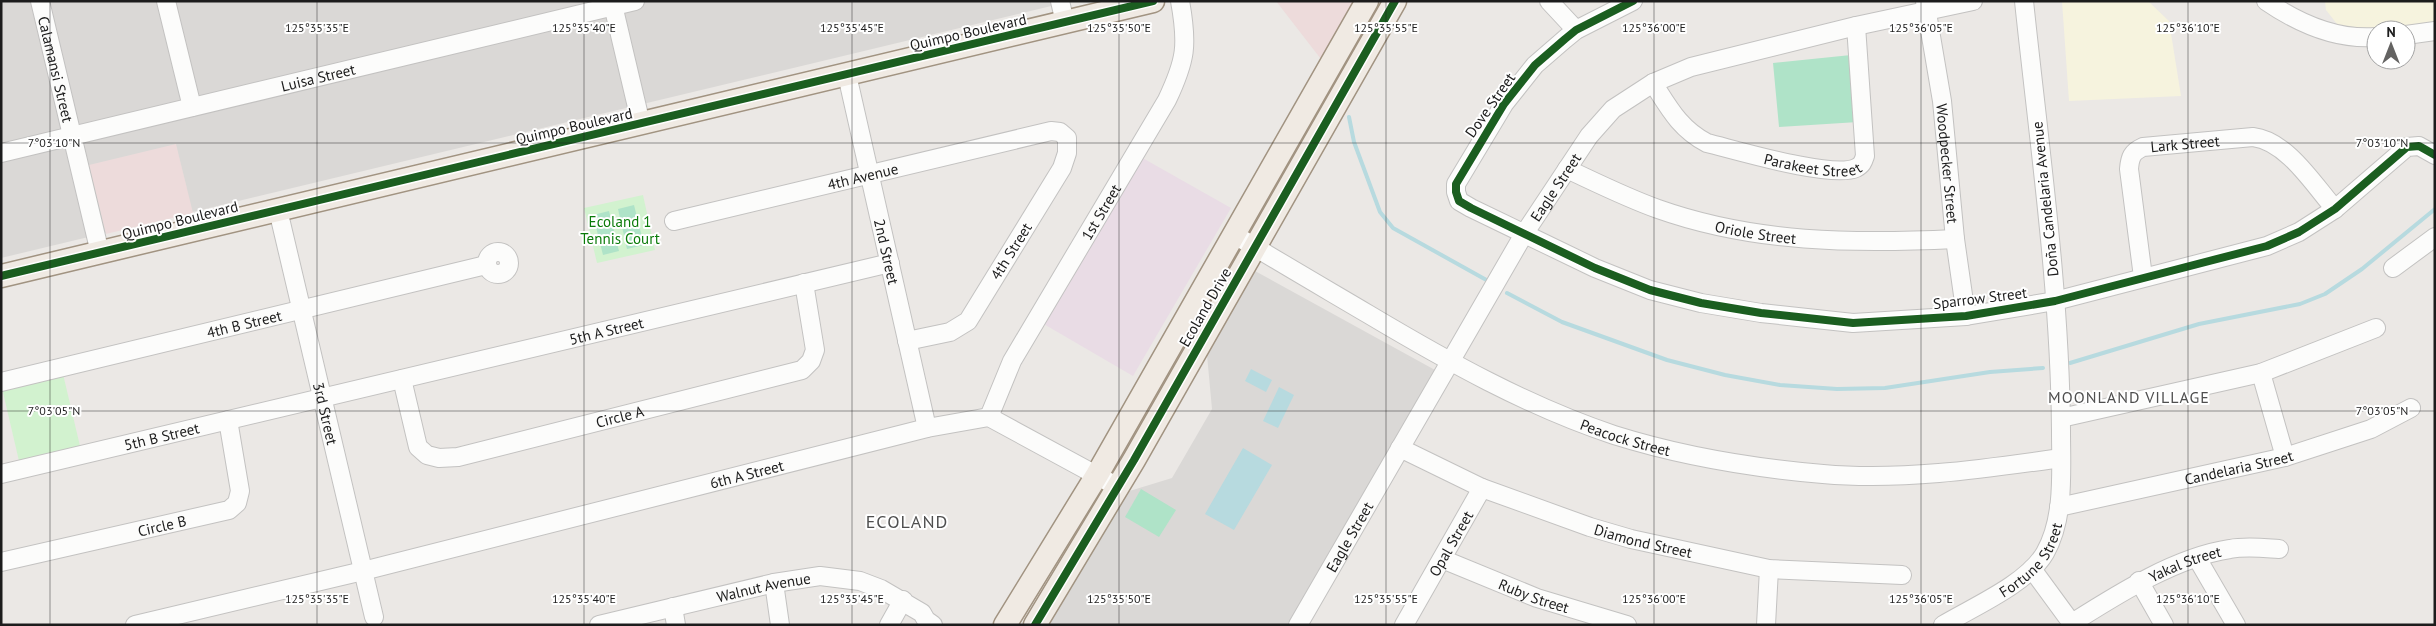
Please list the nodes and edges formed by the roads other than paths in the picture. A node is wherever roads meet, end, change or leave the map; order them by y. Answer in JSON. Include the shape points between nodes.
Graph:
{"nodes":[{"id":1,"x":40,"y":1,"type":"edge"},
{"id":2,"x":166,"y":1,"type":"edge"},
{"id":3,"x":635,"y":1,"type":"edge"},
{"id":4,"x":1060,"y":1,"type":"edge"},
{"id":5,"x":1153,"y":1,"type":"edge"},
{"id":6,"x":1180,"y":1,"type":"edge"},
{"id":7,"x":1368,"y":1,"type":"edge"},
{"id":8,"x":1395,"y":1,"type":"edge"},
{"id":9,"x":1549,"y":1,"type":"edge"},
{"id":10,"x":1633,"y":1,"type":"edge"},
{"id":11,"x":1973,"y":1,"type":"edge"},
{"id":12,"x":2024,"y":1,"type":"edge"},
{"id":13,"x":2266,"y":1,"type":"edge"},
{"id":14,"x":613,"y":4,"type":"edge"},
{"id":15,"x":1926,"y":6,"type":"edge"},
{"id":16,"x":1065,"y":23,"type":"junction"},
{"id":17,"x":1856,"y":26,"type":"junction"},
{"id":18,"x":1576,"y":30,"type":"junction"},
{"id":19,"x":2435,"y":31,"type":"edge"},
{"id":20,"x":2416,"y":34,"type":"edge"},
{"id":21,"x":2366,"y":36,"type":"edge"},
{"id":22,"x":848,"y":75,"type":"junction"},
{"id":23,"x":1653,"y":83,"type":"junction"},
{"id":24,"x":192,"y":107,"type":"junction"},
{"id":25,"x":641,"y":124,"type":"junction"},
{"id":26,"x":1051,"y":131,"type":"joint"},
{"id":27,"x":72,"y":136,"type":"junction"},
{"id":28,"x":1,"y":153,"type":"edge"},
{"id":29,"x":2435,"y":155,"type":"edge"},
{"id":30,"x":1566,"y":169,"type":"junction"},
{"id":31,"x":870,"y":175,"type":"junction"},
{"id":32,"x":2335,"y":209,"type":"junction"},
{"id":33,"x":278,"y":210,"type":"junction"},
{"id":34,"x":674,"y":221,"type":"dead end"},
{"id":35,"x":1524,"y":234,"type":"junction"},
{"id":36,"x":1235,"y":235,"type":"junction"},
{"id":37,"x":2435,"y":237,"type":"edge"},
{"id":38,"x":1956,"y":239,"type":"junction"},
{"id":39,"x":1256,"y":247,"type":"junction"},
{"id":40,"x":100,"y":253,"type":"junction"},
{"id":41,"x":890,"y":263,"type":"junction"},
{"id":42,"x":486,"y":265,"type":"dead end"},
{"id":43,"x":2393,"y":268,"type":"dead end"},
{"id":44,"x":1,"y":276,"type":"edge"},
{"id":45,"x":2143,"y":277,"type":"junction"},
{"id":46,"x":804,"y":283,"type":"junction"},
{"id":47,"x":2055,"y":301,"type":"junction"},
{"id":48,"x":301,"y":310,"type":"junction"},
{"id":49,"x":1966,"y":316,"type":"junction"},
{"id":50,"x":2376,"y":328,"type":"dead end"},
{"id":51,"x":907,"y":341,"type":"junction"},
{"id":52,"x":1450,"y":363,"type":"junction"},
{"id":53,"x":2261,"y":373,"type":"junction"},
{"id":54,"x":402,"y":379,"type":"junction"},
{"id":55,"x":1,"y":382,"type":"edge"},
{"id":56,"x":322,"y":398,"type":"junction"},
{"id":57,"x":2410,"y":408,"type":"dead end"},
{"id":58,"x":989,"y":417,"type":"junction"},
{"id":59,"x":2061,"y":418,"type":"junction"},
{"id":60,"x":228,"y":420,"type":"junction"},
{"id":61,"x":926,"y":428,"type":"junction"},
{"id":62,"x":1400,"y":448,"type":"junction"},
{"id":63,"x":2285,"y":457,"type":"junction"},
{"id":64,"x":2061,"y":458,"type":"junction"},
{"id":65,"x":1,"y":474,"type":"edge"},
{"id":66,"x":1097,"y":474,"type":"junction"},
{"id":67,"x":1118,"y":487,"type":"junction"},
{"id":68,"x":1482,"y":488,"type":"junction"},
{"id":69,"x":2059,"y":508,"type":"junction"},
{"id":70,"x":2279,"y":549,"type":"dead end"},
{"id":71,"x":2197,"y":558,"type":"junction"},
{"id":72,"x":1442,"y":560,"type":"junction"},
{"id":73,"x":1,"y":562,"type":"edge"},
{"id":74,"x":1769,"y":568,"type":"junction"},
{"id":75,"x":2032,"y":569,"type":"junction"},
{"id":76,"x":363,"y":571,"type":"junction"},
{"id":77,"x":1902,"y":575,"type":"dead end"},
{"id":78,"x":2139,"y":581,"type":"junction"},
{"id":79,"x":774,"y":583,"type":"junction"},
{"id":80,"x":903,"y":600,"type":"junction"},
{"id":81,"x":672,"y":607,"type":"junction"},
{"id":82,"x":374,"y":617,"type":"dead end"},
{"id":83,"x":928,"y":619,"type":"edge"},
{"id":84,"x":2072,"y":624,"type":"edge"},
{"id":85,"x":135,"y":625,"type":"edge"},
{"id":86,"x":600,"y":625,"type":"edge"},
{"id":87,"x":676,"y":625,"type":"edge"},
{"id":88,"x":780,"y":625,"type":"edge"},
{"id":89,"x":889,"y":625,"type":"edge"},
{"id":90,"x":942,"y":625,"type":"edge"},
{"id":91,"x":1006,"y":625,"type":"edge"},
{"id":92,"x":1035,"y":625,"type":"edge"},
{"id":93,"x":1298,"y":625,"type":"edge"},
{"id":94,"x":1404,"y":625,"type":"edge"},
{"id":95,"x":1627,"y":625,"type":"edge"},
{"id":96,"x":1766,"y":625,"type":"edge"},
{"id":97,"x":1943,"y":625,"type":"edge"},
{"id":98,"x":2164,"y":625,"type":"edge"},
{"id":99,"x":2236,"y":625,"type":"edge"}],
"edges":[{"from":1,"to":27,"type":"street","name":"Calamansi Street"},
{"from":2,"to":24,"type":"street"},
{"from":3,"to":14,"type":"street","name":"Luisa Street"},
{"from":4,"to":16,"type":"street"},
{"from":5,"to":16,"type":"main road","name":"Quimpo Boulevard"},
{"from":6,"to":58,"type":"street","name":"1st Street","via":[[1185,56],[1174,84],[1012,361]]},
{"from":7,"to":36,"type":"main road","name":"Ecoland Drive"},
{"from":8,"to":39,"type":"main road","name":"Ecoland Drive"},
{"from":9,"to":18,"type":"street"},
{"from":10,"to":18,"type":"street","name":"Dove Street"},
{"from":11,"to":15,"type":"street","name":"Eagle Street"},
{"from":12,"to":47,"type":"street","name":"Doña Candelaria Avenue"},
{"from":13,"to":21,"type":"street","via":[[2283,13],[2311,25],[2336,33]]},
{"from":14,"to":24,"type":"street","name":"Luisa Street"},
{"from":14,"to":25,"type":"street"},
{"from":15,"to":17,"type":"street","name":"Eagle Street"},
{"from":15,"to":38,"type":"street","name":"Woodpecker Street","via":[[1942,101]]},
{"from":16,"to":22,"type":"main road","name":"Quimpo Boulevard"},
{"from":17,"to":23,"type":"street","name":"Eagle Street","via":[[1691,67]]},
{"from":17,"to":23,"type":"street","name":"Parakeet Street","via":[[1865,156],[1856,168],[1806,167],[1707,143],[1692,136],[1679,124]]},
{"from":18,"to":35,"type":"street","name":"Dove Street","via":[[1535,65],[1504,104],[1456,184],[1459,201]]},
{"from":19,"to":20,"type":"street"},
{"from":22,"to":25,"type":"main road","name":"Quimpo Boulevard"},
{"from":22,"to":31,"type":"street","name":"2nd Street"},
{"from":23,"to":30,"type":"street","name":"Eagle Street","via":[[1613,109]]},
{"from":24,"to":27,"type":"street","name":"Luisa Street"},
{"from":25,"to":33,"type":"main road","name":"Quimpo Boulevard"},
{"from":26,"to":31,"type":"street","name":"4th Avenue"},
{"from":26,"to":51,"type":"street","name":"4th Street","via":[[1060,132],[1067,138],[1062,168],[968,321],[950,332]]},
{"from":27,"to":28,"type":"street","name":"Luisa Street"},
{"from":27,"to":40,"type":"street","name":"Calamansi Street"},
{"from":29,"to":32,"type":"street","name":"Sparrow Street","via":[[2414,146],[2401,151]]},
{"from":30,"to":35,"type":"street","name":"Eagle Street"},
{"from":30,"to":38,"type":"street","name":"Oriole Street","via":[[1656,208],[1731,230],[1799,239],[1858,242]]},
{"from":31,"to":34,"type":"street","name":"4th Avenue"},
{"from":31,"to":41,"type":"street","name":"2nd Street"},
{"from":32,"to":45,"type":"street","name":"Sparrow Street","via":[[2299,232],[2267,246]]},
{"from":32,"to":45,"type":"street","name":"Lark Street","via":[[2286,153],[2264,138],[2143,146],[2134,151],[2129,169]]},
{"from":33,"to":40,"type":"main road","name":"Quimpo Boulevard"},
{"from":33,"to":48,"type":"street","name":"3rd Street"},
{"from":35,"to":49,"type":"street","name":"Sparrow Street","via":[[1641,286],[1701,303],[1852,322]]},
{"from":35,"to":52,"type":"street","name":"Eagle Street"},
{"from":36,"to":39,"type":"street","name":"Peacock Street"},
{"from":36,"to":66,"type":"main road","name":"Ecoland Drive"},
{"from":37,"to":43,"type":"street"},
{"from":38,"to":49,"type":"street","name":"Woodpecker Street"},
{"from":39,"to":52,"type":"street","name":"Peacock Street"},
{"from":39,"to":67,"type":"main road","name":"Ecoland Drive"},
{"from":40,"to":44,"type":"main road","name":"Quimpo Boulevard"},
{"from":41,"to":46,"type":"street","name":"5th A Street"},
{"from":41,"to":51,"type":"street","name":"2nd Street"},
{"from":42,"to":48,"type":"street","name":"4th B Street"},
{"from":45,"to":47,"type":"street","name":"Sparrow Street"},
{"from":46,"to":54,"type":"street","name":"5th A Street"},
{"from":46,"to":54,"type":"street","name":"Circle A","via":[[815,350],[812,361],[802,370],[458,457],[427,455],[418,447]]},
{"from":47,"to":49,"type":"street","name":"Sparrow Street"},
{"from":47,"to":59,"type":"street","name":"Doña Candelaria Avenue"},
{"from":48,"to":55,"type":"street","name":"4th B Street"},
{"from":48,"to":56,"type":"street","name":"3rd Street"},
{"from":50,"to":53,"type":"street"},
{"from":51,"to":61,"type":"street","name":"2nd Street"},
{"from":52,"to":62,"type":"street","name":"Eagle Street"},
{"from":52,"to":64,"type":"street","name":"Peacock Street","via":[[1548,410],[1614,435],[1690,456],[1824,474],[1883,475],[1977,470]]},
{"from":53,"to":59,"type":"street"},
{"from":53,"to":63,"type":"street"},
{"from":54,"to":56,"type":"street","name":"5th A Street"},
{"from":56,"to":60,"type":"street","name":"5th B Street"},
{"from":56,"to":76,"type":"street","name":"3rd Street"},
{"from":57,"to":63,"type":"street","name":"Candelaria Street","via":[[2371,429]]},
{"from":58,"to":61,"type":"street","name":"6th A Street"},
{"from":58,"to":66,"type":"street"},
{"from":59,"to":64,"type":"street","name":"Doña Candelaria Avenue"},
{"from":60,"to":65,"type":"street","name":"5th B Street"},
{"from":60,"to":73,"type":"street","name":"Circle B","via":[[240,491],[237,503],[229,510]]},
{"from":61,"to":76,"type":"street","name":"6th A Street"},
{"from":62,"to":68,"type":"street","name":"Diamond Street"},
{"from":62,"to":93,"type":"street","name":"Eagle Street"},
{"from":63,"to":69,"type":"street","name":"Candelaria Street"},
{"from":64,"to":69,"type":"street","name":"Fortune Street"},
{"from":66,"to":67,"type":"street"},
{"from":66,"to":91,"type":"main road","name":"Ecoland Drive"},
{"from":67,"to":92,"type":"main road","name":"Ecoland Drive"},
{"from":68,"to":72,"type":"street","name":"Opal Street"},
{"from":68,"to":74,"type":"street","name":"Diamond Street","via":[[1590,528],[1726,561]]},
{"from":69,"to":75,"type":"street","name":"Fortune Street","via":[[2052,539],[2044,556]]},
{"from":70,"to":71,"type":"street","name":"Yakal Street","via":[[2229,549]]},
{"from":71,"to":78,"type":"street","name":"Yakal Street"},
{"from":71,"to":99,"type":"street"},
{"from":72,"to":94,"type":"street","name":"Opal Street"},
{"from":72,"to":95,"type":"street","name":"Ruby Street","via":[[1536,598]]},
{"from":74,"to":77,"type":"street","name":"Diamond Street"},
{"from":74,"to":96,"type":"street"},
{"from":75,"to":84,"type":"street"},
{"from":75,"to":97,"type":"street","name":"Fortune Street"},
{"from":76,"to":82,"type":"street","name":"3rd Street"},
{"from":76,"to":85,"type":"street","name":"6th A Street"},
{"from":78,"to":84,"type":"street","name":"Yakal Street"},
{"from":78,"to":98,"type":"street"},
{"from":79,"to":80,"type":"street","name":"Walnut Avenue","via":[[838,576],[860,581]]},
{"from":79,"to":81,"type":"street","name":"Walnut Avenue"},
{"from":79,"to":88,"type":"street"},
{"from":80,"to":83,"type":"street","name":"Walnut Avenue"},
{"from":80,"to":89,"type":"street"},
{"from":81,"to":86,"type":"street","name":"Walnut Avenue"},
{"from":81,"to":87,"type":"street"},
{"from":83,"to":90,"type":"street","name":"Walnut Avenue","via":[[930,613],[939,618]]}]}
